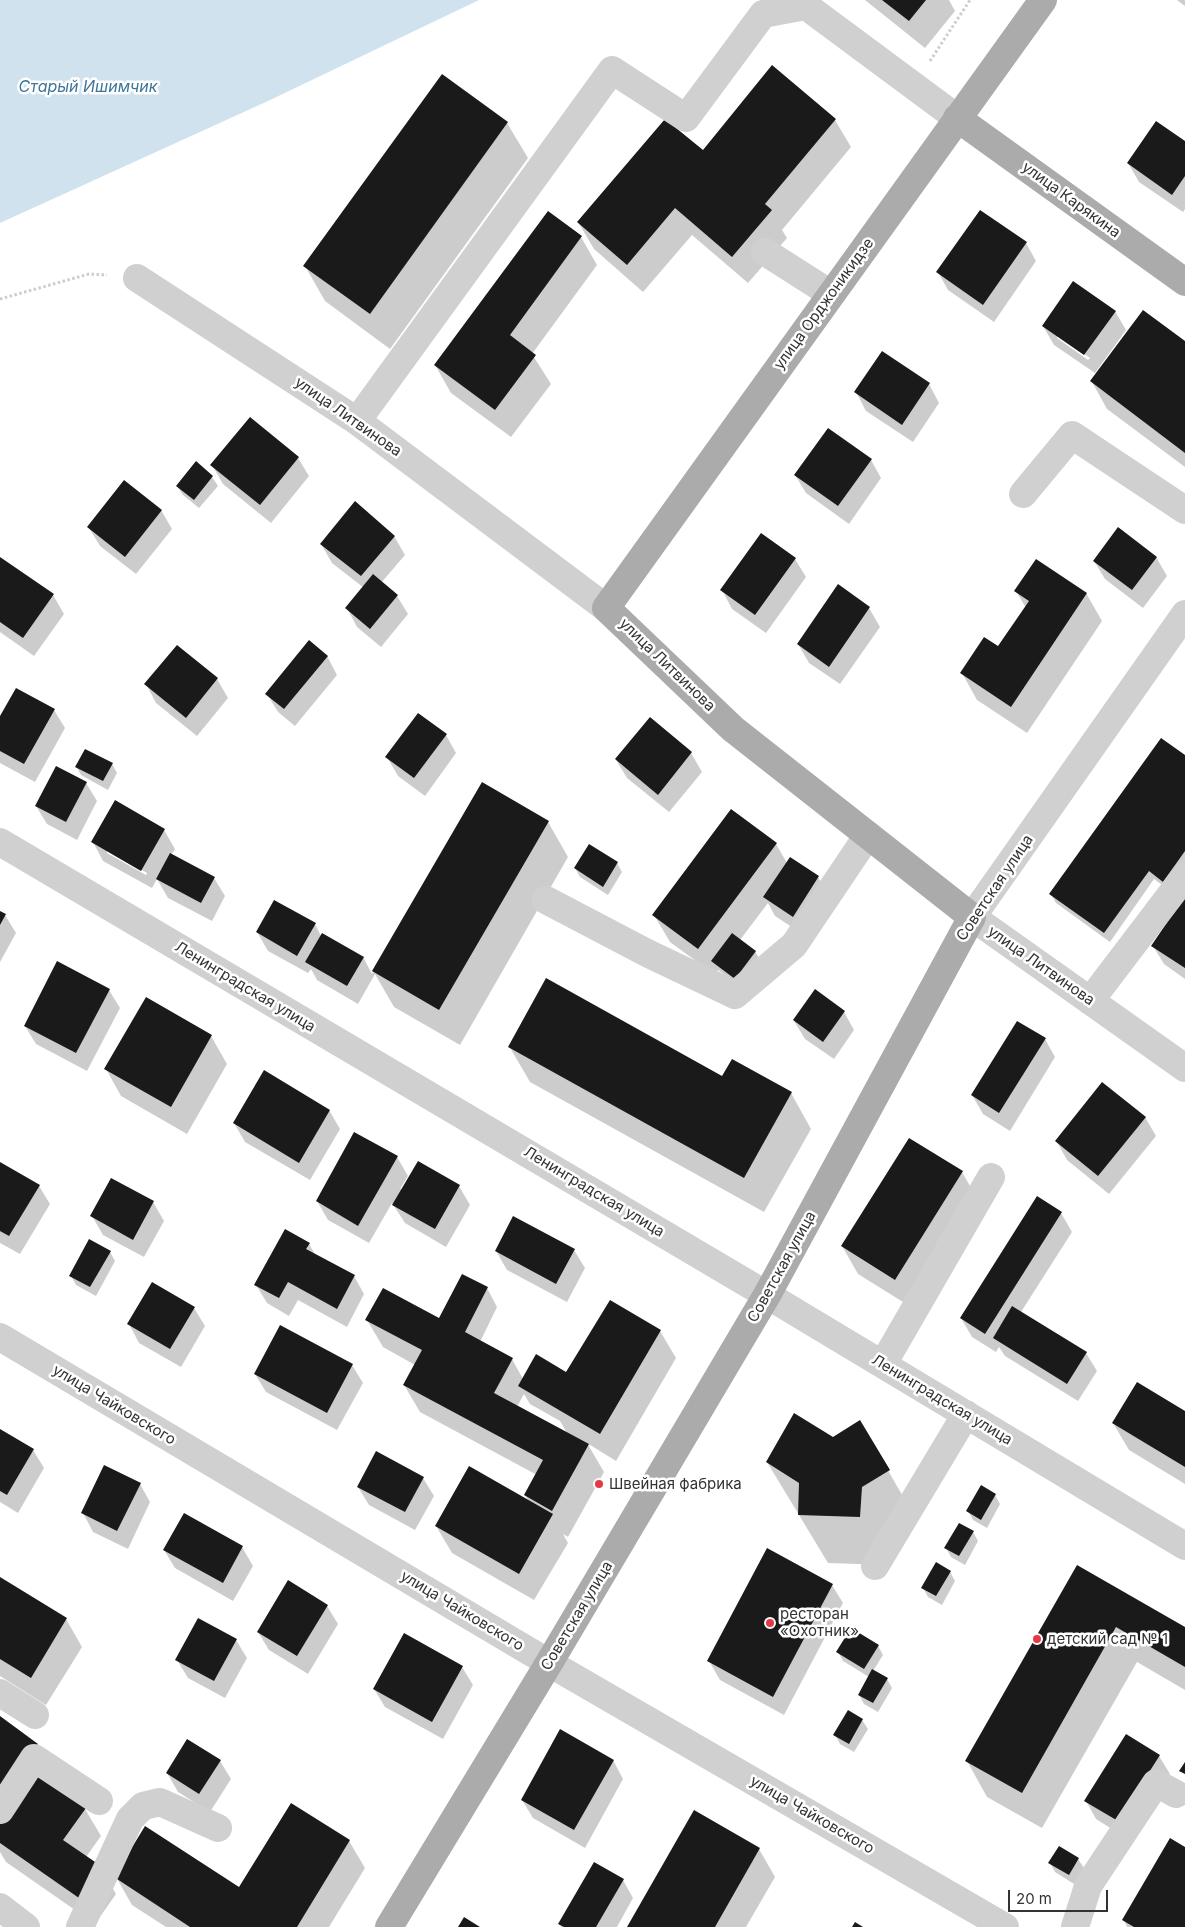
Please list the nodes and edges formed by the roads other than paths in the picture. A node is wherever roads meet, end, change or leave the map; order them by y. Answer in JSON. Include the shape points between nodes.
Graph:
{"nodes":[{"id":1,"x":1043,"y":0,"type":"edge"},
{"id":2,"x":957,"y":118,"type":"junction"},
{"id":3,"x":765,"y":252,"type":"dead end"},
{"id":4,"x":138,"y":278,"type":"road end"},
{"id":5,"x":1185,"y":282,"type":"edge"},
{"id":6,"x":831,"y":294,"type":"junction"},
{"id":7,"x":357,"y":421,"type":"junction"},
{"id":8,"x":1023,"y":494,"type":"dead end"},
{"id":9,"x":1185,"y":510,"type":"edge"},
{"id":10,"x":606,"y":608,"type":"junction"},
{"id":11,"x":1185,"y":614,"type":"edge"},
{"id":12,"x":868,"y":835,"type":"junction"},
{"id":13,"x":0,"y":842,"type":"edge"},
{"id":14,"x":1185,"y":876,"type":"edge"},
{"id":15,"x":546,"y":900,"type":"dead end"},
{"id":16,"x":972,"y":917,"type":"junction"},
{"id":17,"x":1090,"y":1001,"type":"junction"},
{"id":18,"x":1185,"y":1068,"type":"edge"},
{"id":19,"x":991,"y":1177,"type":"dead end"},
{"id":20,"x":767,"y":1295,"type":"junction"},
{"id":21,"x":0,"y":1337,"type":"edge"},
{"id":22,"x":883,"y":1364,"type":"junction"},
{"id":23,"x":966,"y":1414,"type":"junction"},
{"id":24,"x":1185,"y":1546,"type":"edge"},
{"id":25,"x":875,"y":1566,"type":"dead end"},
{"id":26,"x":549,"y":1663,"type":"junction"},
{"id":27,"x":0,"y":1694,"type":"edge"},
{"id":28,"x":35,"y":1715,"type":"dead end"},
{"id":29,"x":1176,"y":1794,"type":"dead end"},
{"id":30,"x":99,"y":1801,"type":"dead end"},
{"id":31,"x":0,"y":1810,"type":"edge"},
{"id":32,"x":218,"y":1828,"type":"dead end"},
{"id":33,"x":0,"y":1907,"type":"edge"},
{"id":34,"x":26,"y":1927,"type":"edge"},
{"id":35,"x":80,"y":1927,"type":"edge"},
{"id":36,"x":388,"y":1927,"type":"edge"},
{"id":37,"x":1005,"y":1927,"type":"edge"},
{"id":38,"x":1075,"y":1927,"type":"edge"}],
"edges":[{"from":1,"to":2,"type":"main road","name":"улица Орджоникидзе"},
{"from":2,"to":5,"type":"main road","name":"улица Карякина"},
{"from":2,"to":6,"type":"main road","name":"улица Орджоникидзе"},
{"from":2,"to":7,"type":"street","via":[[806,6],[763,14],[686,118],[612,70]]},
{"from":3,"to":6,"type":"street"},
{"from":4,"to":7,"type":"street","name":"улица Литвинова"},
{"from":6,"to":10,"type":"main road","name":"улица Орджоникидзе"},
{"from":7,"to":10,"type":"street","name":"улица Литвинова"},
{"from":8,"to":9,"type":"street","via":[[1072,435]]},
{"from":10,"to":12,"type":"main road","name":"улица Литвинова","via":[[733,729]]},
{"from":11,"to":16,"type":"street","name":"Советская улица"},
{"from":12,"to":15,"type":"street","via":[[794,945],[735,995]]},
{"from":12,"to":16,"type":"main road","name":"улица Литвинова"},
{"from":13,"to":20,"type":"street","name":"Ленинградская улица"},
{"from":14,"to":17,"type":"street"},
{"from":16,"to":17,"type":"street","name":"улица Литвинова"},
{"from":16,"to":20,"type":"main road","name":"Советская улица"},
{"from":17,"to":18,"type":"street","name":"улица Литвинова"},
{"from":19,"to":22,"type":"street"},
{"from":20,"to":22,"type":"street","name":"Ленинградская улица"},
{"from":20,"to":26,"type":"main road","name":"Советская улица"},
{"from":21,"to":26,"type":"street","name":"улица Чайковского"},
{"from":22,"to":23,"type":"street","name":"Ленинградская улица"},
{"from":23,"to":24,"type":"street","name":"Ленинградская улица"},
{"from":23,"to":25,"type":"street"},
{"from":26,"to":36,"type":"main road","name":"Советская улица"},
{"from":26,"to":37,"type":"street","name":"улица Чайковского"},
{"from":27,"to":28,"type":"street"},
{"from":29,"to":38,"type":"street","via":[[1156,1782],[1088,1886]]},
{"from":30,"to":31,"type":"street","via":[[34,1758]]},
{"from":32,"to":35,"type":"street","via":[[160,1802],[143,1806],[130,1819]]},
{"from":33,"to":34,"type":"street"}]}
